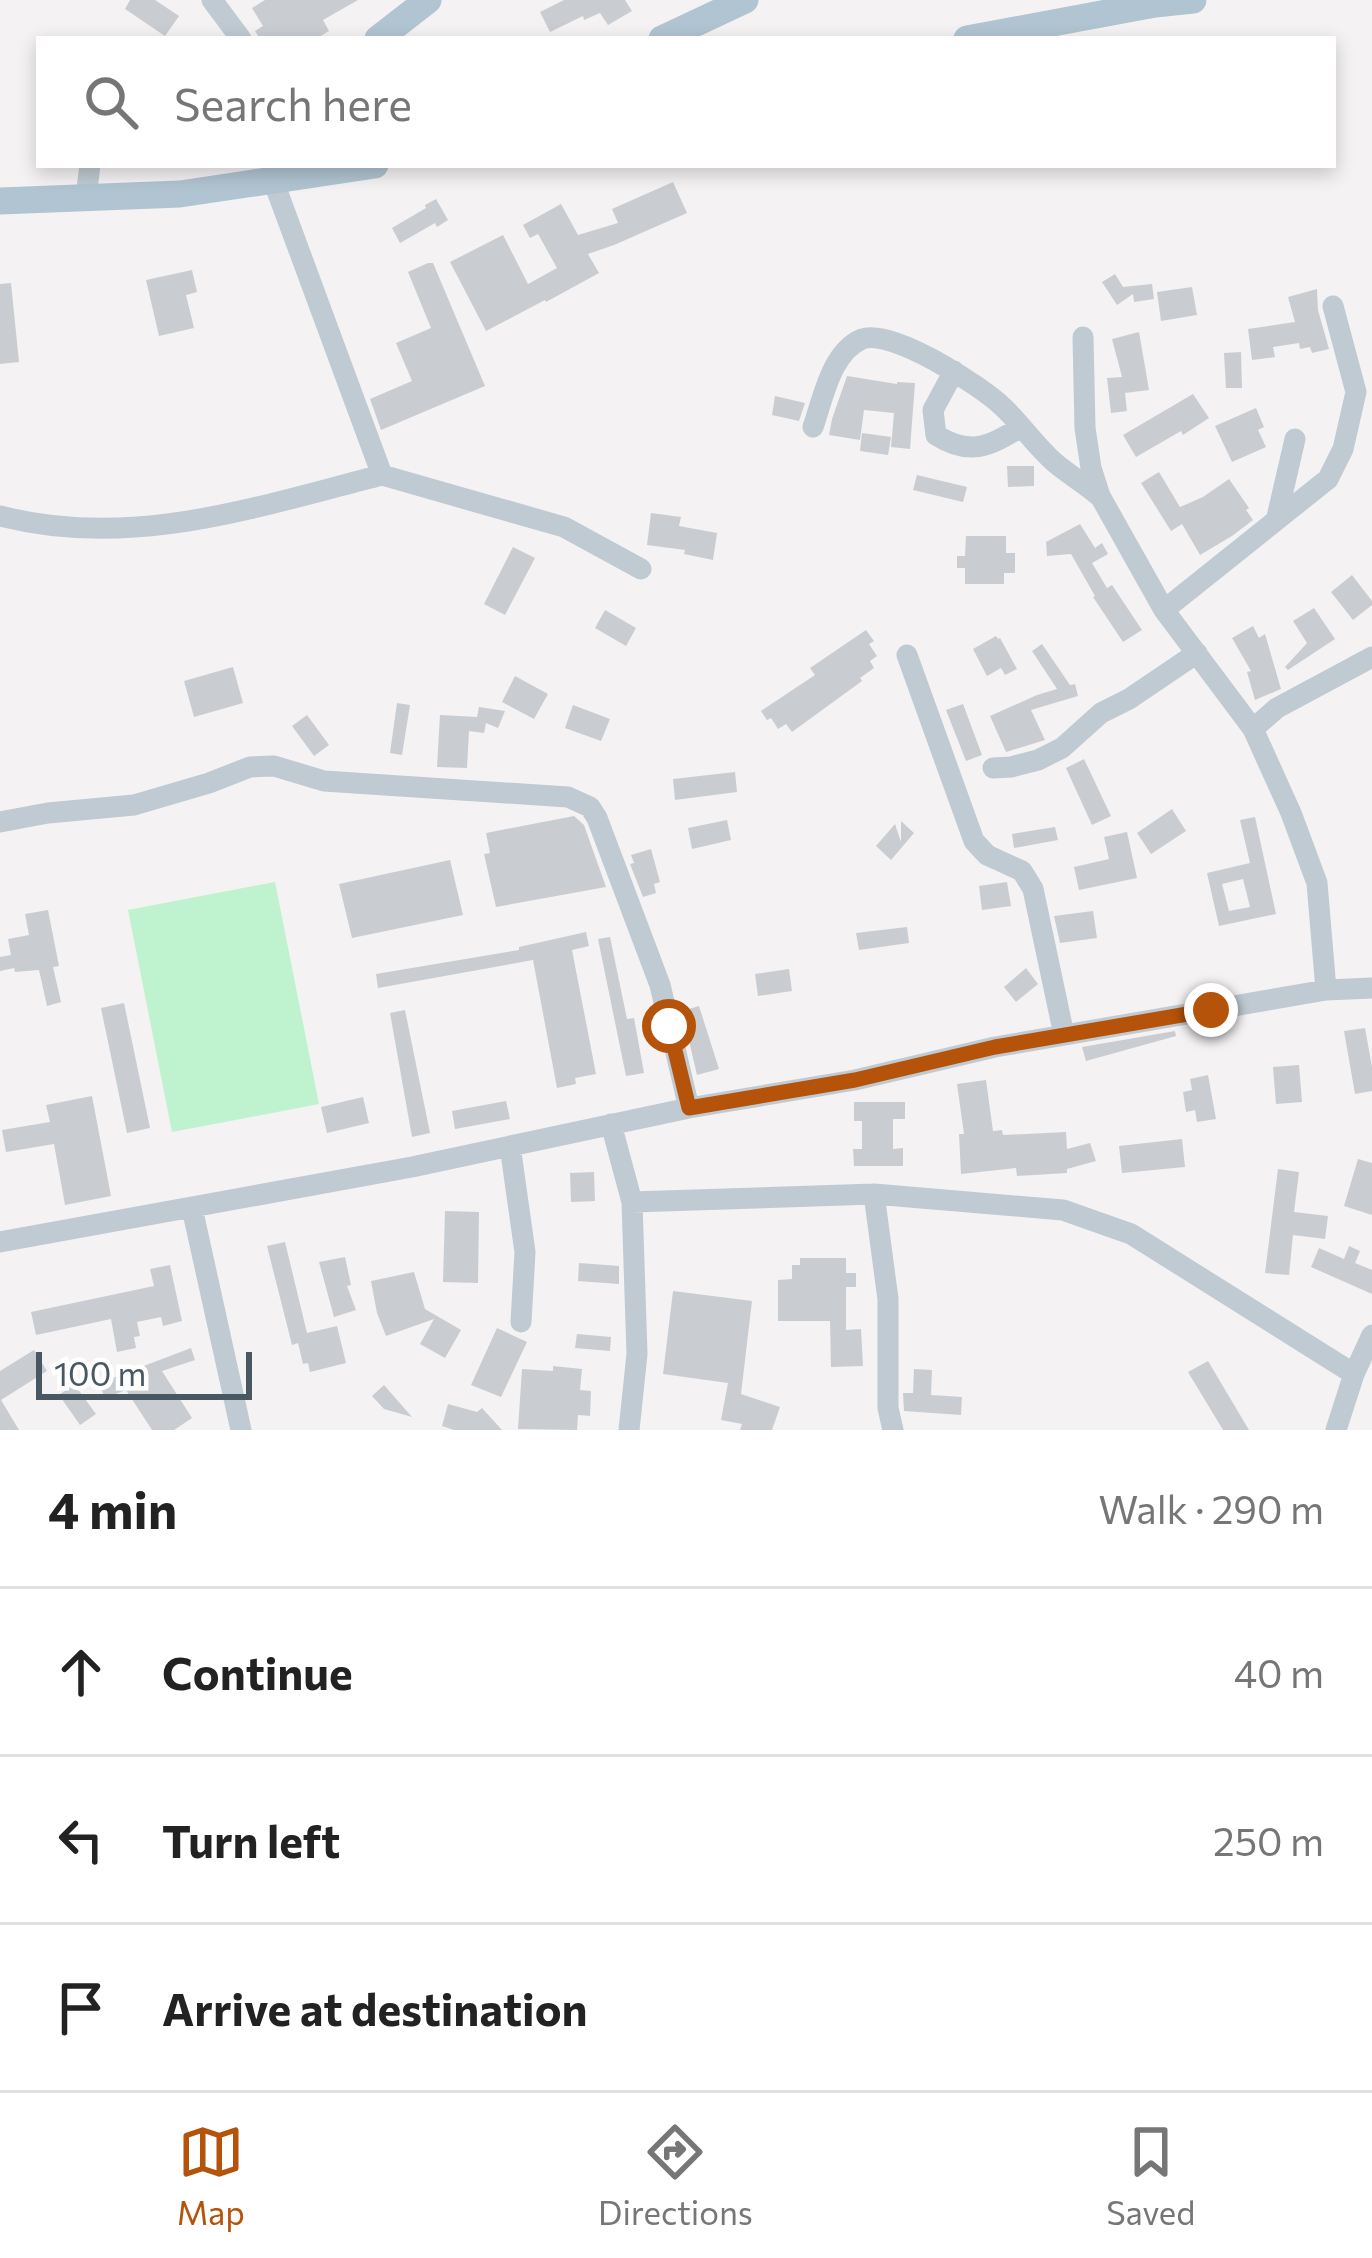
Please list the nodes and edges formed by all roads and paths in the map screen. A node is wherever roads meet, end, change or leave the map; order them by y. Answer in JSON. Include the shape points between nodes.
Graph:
{"nodes":[{"id":1,"x":212,"y":0,"type":"edge"},
{"id":2,"x":428,"y":0,"type":"edge"},
{"id":3,"x":745,"y":0,"type":"edge"},
{"id":4,"x":1193,"y":0,"type":"edge"},
{"id":5,"x":239,"y":36,"type":"edge"},
{"id":6,"x":382,"y":36,"type":"edge"},
{"id":7,"x":668,"y":36,"type":"edge"},
{"id":8,"x":983,"y":36,"type":"edge"},
{"id":9,"x":90,"y":168,"type":"edge"},
{"id":10,"x":214,"y":168,"type":"edge"},
{"id":11,"x":355,"y":168,"type":"edge"},
{"id":12,"x":273,"y":180,"type":"junction"},
{"id":13,"x":180,"y":194,"type":"junction"},
{"id":14,"x":86,"y":197,"type":"junction"},
{"id":15,"x":0,"y":201,"type":"edge"},
{"id":16,"x":1333,"y":306,"type":"dead end"},
{"id":17,"x":1083,"y":337,"type":"dead end"},
{"id":18,"x":954,"y":371,"type":"junction"},
{"id":19,"x":813,"y":427,"type":"dead end"},
{"id":20,"x":1021,"y":427,"type":"junction"},
{"id":21,"x":1295,"y":439,"type":"dead end"},
{"id":22,"x":382,"y":475,"type":"junction"},
{"id":23,"x":1100,"y":496,"type":"junction"},
{"id":24,"x":0,"y":516,"type":"edge"},
{"id":25,"x":1277,"y":517,"type":"junction"},
{"id":26,"x":641,"y":568,"type":"dead end"},
{"id":27,"x":1164,"y":610,"type":"junction"},
{"id":28,"x":1196,"y":653,"type":"junction"},
{"id":29,"x":907,"y":655,"type":"dead end"},
{"id":30,"x":1372,"y":658,"type":"edge"},
{"id":31,"x":1253,"y":729,"type":"junction"},
{"id":32,"x":993,"y":768,"type":"dead end"},
{"id":33,"x":0,"y":822,"type":"edge"},
{"id":34,"x":1372,"y":988,"type":"edge"},
{"id":35,"x":1326,"y":990,"type":"junction"},
{"id":36,"x":1064,"y":1035,"type":"junction"},
{"id":37,"x":689,"y":1108,"type":"junction"},
{"id":38,"x":611,"y":1124,"type":"junction"},
{"id":39,"x":511,"y":1146,"type":"junction"},
{"id":40,"x":874,"y":1194,"type":"junction"},
{"id":41,"x":632,"y":1202,"type":"junction"},
{"id":42,"x":191,"y":1208,"type":"junction"},
{"id":43,"x":0,"y":1242,"type":"edge"},
{"id":44,"x":521,"y":1322,"type":"dead end"},
{"id":45,"x":1372,"y":1335,"type":"edge"},
{"id":46,"x":1352,"y":1383,"type":"junction"},
{"id":47,"x":1372,"y":1402,"type":"edge"},
{"id":48,"x":241,"y":1430,"type":"edge"},
{"id":49,"x":629,"y":1430,"type":"edge"},
{"id":50,"x":893,"y":1430,"type":"edge"},
{"id":51,"x":1336,"y":1430,"type":"edge"}],
"edges":[{"from":1,"to":5,"type":"street"},
{"from":2,"to":6,"type":"main road"},
{"from":3,"to":7,"type":"main road"},
{"from":4,"to":8,"type":"main road"},
{"from":9,"to":14,"type":"street"},
{"from":10,"to":13,"type":"main road"},
{"from":11,"to":12,"type":"main road"},
{"from":12,"to":13,"type":"main road"},
{"from":12,"to":22,"type":"street"},
{"from":13,"to":14,"type":"main road"},
{"from":14,"to":15,"type":"main road"},
{"from":16,"to":25,"type":"street","via":[[1356,392],[1342,449],[1328,479]]},
{"from":17,"to":23,"type":"street","via":[[1085,428]]},
{"from":18,"to":19,"type":"street","via":[[882,338],[864,338],[834,368]]},
{"from":18,"to":20,"type":"street"},
{"from":18,"to":20,"type":"street","via":[[932,410],[936,435],[980,448]]},
{"from":20,"to":23,"type":"street"},
{"from":21,"to":25,"type":"street"},
{"from":22,"to":24,"type":"street","via":[[176,525],[86,530]]},
{"from":22,"to":26,"type":"street","via":[[563,527]]},
{"from":23,"to":27,"type":"street"},
{"from":25,"to":27,"type":"street"},
{"from":27,"to":28,"type":"street"},
{"from":28,"to":31,"type":"street"},
{"from":28,"to":32,"type":"street","via":[[1102,712],[1062,748]]},
{"from":29,"to":36,"type":"street","via":[[974,841],[1022,871],[1033,889]]},
{"from":30,"to":31,"type":"street"},
{"from":31,"to":35,"type":"street","via":[[1317,883]]},
{"from":33,"to":37,"type":"street","via":[[134,805],[274,766],[324,781],[580,800],[597,818],[660,985]]},
{"from":34,"to":35,"type":"street"},
{"from":35,"to":36,"type":"street"},
{"from":36,"to":37,"type":"street"},
{"from":37,"to":38,"type":"street"},
{"from":38,"to":39,"type":"street"},
{"from":38,"to":41,"type":"street"},
{"from":39,"to":42,"type":"street"},
{"from":39,"to":44,"type":"street","via":[[524,1252]]},
{"from":40,"to":41,"type":"street"},
{"from":40,"to":46,"type":"street","via":[[1063,1210],[1131,1234]]},
{"from":40,"to":50,"type":"street"},
{"from":41,"to":49,"type":"street","via":[[637,1354]]},
{"from":42,"to":43,"type":"street"},
{"from":42,"to":48,"type":"street"},
{"from":45,"to":46,"type":"street"},
{"from":46,"to":47,"type":"street"},
{"from":46,"to":51,"type":"street"}]}
